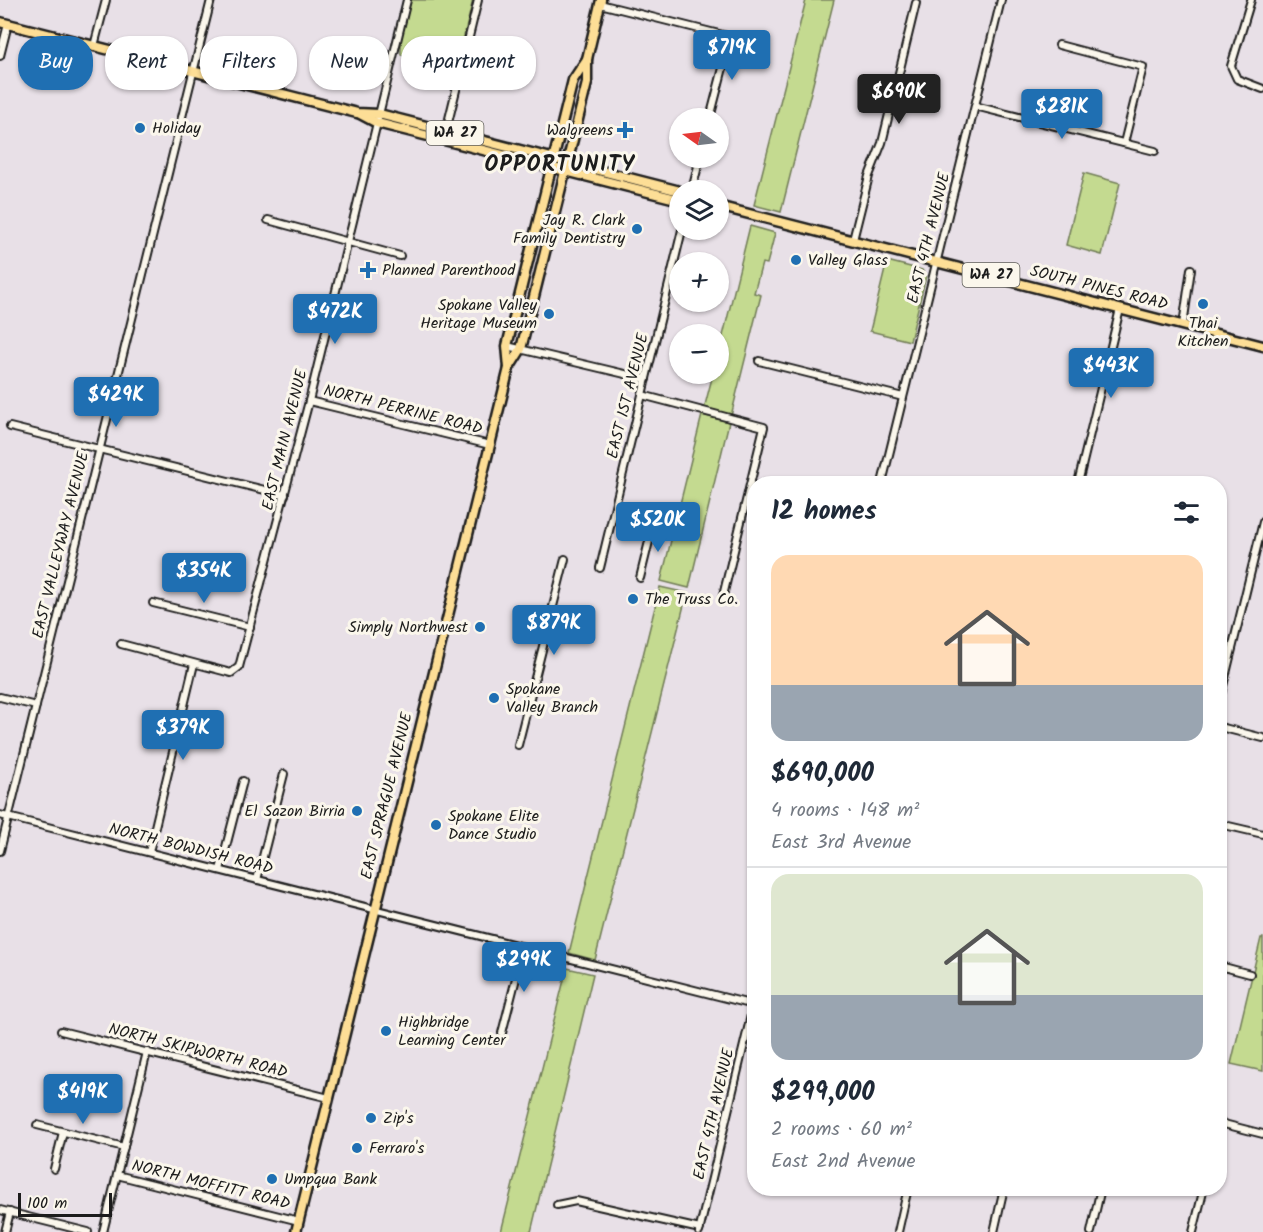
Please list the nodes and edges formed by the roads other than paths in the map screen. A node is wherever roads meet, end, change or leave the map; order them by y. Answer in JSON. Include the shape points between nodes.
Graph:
{"nodes":[{"id":1,"x":106,"y":0,"type":"edge"},
{"id":2,"x":211,"y":0,"type":"edge"},
{"id":3,"x":407,"y":0,"type":"edge"},
{"id":4,"x":478,"y":0,"type":"edge"},
{"id":5,"x":1002,"y":0,"type":"edge"},
{"id":6,"x":1251,"y":0,"type":"edge"},
{"id":7,"x":601,"y":2,"type":"edge"},
{"id":8,"x":916,"y":3,"type":"dead end"},
{"id":9,"x":4,"y":23,"type":"edge"},
{"id":10,"x":1059,"y":45,"type":"dead end"},
{"id":11,"x":94,"y":46,"type":"junction"},
{"id":12,"x":0,"y":56,"type":"edge"},
{"id":13,"x":587,"y":58,"type":"junction"},
{"id":14,"x":193,"y":71,"type":"junction"},
{"id":15,"x":1263,"y":89,"type":"edge"},
{"id":16,"x":975,"y":106,"type":"junction"},
{"id":17,"x":713,"y":108,"type":"edge"},
{"id":18,"x":357,"y":113,"type":"junction"},
{"id":19,"x":379,"y":114,"type":"junction"},
{"id":20,"x":377,"y":123,"type":"junction"},
{"id":21,"x":446,"y":131,"type":"junction"},
{"id":22,"x":1124,"y":143,"type":"junction"},
{"id":23,"x":1155,"y":151,"type":"dead end"},
{"id":24,"x":553,"y":158,"type":"junction"},
{"id":25,"x":568,"y":162,"type":"junction"},
{"id":26,"x":551,"y":168,"type":"junction"},
{"id":27,"x":566,"y":172,"type":"junction"},
{"id":28,"x":669,"y":189,"type":"edge"},
{"id":29,"x":669,"y":197,"type":"edge"},
{"id":30,"x":729,"y":209,"type":"edge"},
{"id":31,"x":268,"y":220,"type":"dead end"},
{"id":32,"x":680,"y":240,"type":"edge"},
{"id":33,"x":853,"y":240,"type":"junction"},
{"id":34,"x":349,"y":242,"type":"junction"},
{"id":35,"x":400,"y":256,"type":"dead end"},
{"id":36,"x":938,"y":261,"type":"junction"},
{"id":37,"x":1191,"y":269,"type":"dead end"},
{"id":38,"x":1120,"y":309,"type":"junction"},
{"id":39,"x":1183,"y":325,"type":"junction"},
{"id":40,"x":507,"y":346,"type":"junction"},
{"id":41,"x":1263,"y":346,"type":"edge"},
{"id":42,"x":521,"y":349,"type":"junction"},
{"id":43,"x":759,"y":361,"type":"dead end"},
{"id":44,"x":509,"y":368,"type":"junction"},
{"id":45,"x":646,"y":379,"type":"junction"},
{"id":46,"x":642,"y":395,"type":"junction"},
{"id":47,"x":903,"y":397,"type":"junction"},
{"id":48,"x":309,"y":401,"type":"junction"},
{"id":49,"x":10,"y":427,"type":"dead end"},
{"id":50,"x":490,"y":445,"type":"junction"},
{"id":51,"x":99,"y":447,"type":"junction"},
{"id":52,"x":752,"y":476,"type":"edge"},
{"id":53,"x":884,"y":476,"type":"edge"},
{"id":54,"x":1080,"y":476,"type":"edge"},
{"id":55,"x":285,"y":495,"type":"junction"},
{"id":56,"x":747,"y":497,"type":"edge"},
{"id":57,"x":654,"y":521,"type":"dead end"},
{"id":58,"x":1263,"y":522,"type":"edge"},
{"id":59,"x":1261,"y":537,"type":"edge"},
{"id":60,"x":565,"y":559,"type":"dead end"},
{"id":61,"x":600,"y":568,"type":"dead end"},
{"id":62,"x":640,"y":578,"type":"dead end"},
{"id":63,"x":722,"y":600,"type":"dead end"},
{"id":64,"x":153,"y":603,"type":"dead end"},
{"id":65,"x":250,"y":627,"type":"junction"},
{"id":66,"x":121,"y":644,"type":"dead end"},
{"id":67,"x":194,"y":664,"type":"junction"},
{"id":68,"x":1227,"y":671,"type":"edge"},
{"id":69,"x":0,"y":697,"type":"edge"},
{"id":70,"x":36,"y":706,"type":"junction"},
{"id":71,"x":1227,"y":729,"type":"edge"},
{"id":72,"x":1263,"y":738,"type":"edge"},
{"id":73,"x":518,"y":745,"type":"dead end"},
{"id":74,"x":284,"y":774,"type":"dead end"},
{"id":75,"x":243,"y":782,"type":"dead end"},
{"id":76,"x":0,"y":815,"type":"edge"},
{"id":77,"x":9,"y":817,"type":"junction"},
{"id":78,"x":1227,"y":826,"type":"edge"},
{"id":79,"x":1263,"y":834,"type":"edge"},
{"id":80,"x":0,"y":851,"type":"edge"},
{"id":81,"x":149,"y":852,"type":"junction"},
{"id":82,"x":220,"y":870,"type":"junction"},
{"id":83,"x":257,"y":880,"type":"junction"},
{"id":84,"x":375,"y":910,"type":"junction"},
{"id":85,"x":524,"y":947,"type":"junction"},
{"id":86,"x":1227,"y":968,"type":"edge"},
{"id":87,"x":1250,"y":974,"type":"dead end"},
{"id":88,"x":747,"y":1002,"type":"edge"},
{"id":89,"x":62,"y":1031,"type":"dead end"},
{"id":90,"x":502,"y":1033,"type":"dead end"},
{"id":91,"x":747,"y":1033,"type":"edge"},
{"id":92,"x":147,"y":1052,"type":"junction"},
{"id":93,"x":329,"y":1098,"type":"junction"},
{"id":94,"x":37,"y":1125,"type":"dead end"},
{"id":95,"x":1227,"y":1125,"type":"edge"},
{"id":96,"x":63,"y":1132,"type":"junction"},
{"id":97,"x":1263,"y":1134,"type":"edge"},
{"id":98,"x":124,"y":1147,"type":"junction"},
{"id":99,"x":54,"y":1168,"type":"dead end"},
{"id":100,"x":117,"y":1174,"type":"junction"},
{"id":101,"x":906,"y":1196,"type":"edge"},
{"id":102,"x":1003,"y":1196,"type":"edge"},
{"id":103,"x":1099,"y":1196,"type":"edge"},
{"id":104,"x":1202,"y":1196,"type":"edge"},
{"id":105,"x":557,"y":1205,"type":"dead end"},
{"id":106,"x":0,"y":1210,"type":"edge"},
{"id":107,"x":10,"y":1212,"type":"junction"},
{"id":108,"x":299,"y":1221,"type":"junction"},
{"id":109,"x":700,"y":1230,"type":"edge"},
{"id":110,"x":5,"y":1232,"type":"edge"},
{"id":111,"x":88,"y":1232,"type":"edge"},
{"id":112,"x":103,"y":1232,"type":"edge"},
{"id":113,"x":296,"y":1232,"type":"edge"},
{"id":114,"x":898,"y":1232,"type":"edge"},
{"id":115,"x":994,"y":1232,"type":"edge"},
{"id":116,"x":1091,"y":1232,"type":"edge"},
{"id":117,"x":1194,"y":1232,"type":"edge"}],
"edges":[{"from":1,"to":11,"type":"street"},
{"from":2,"to":14,"type":"street","name":"EAST VALLEYWAY AVENUE"},
{"from":3,"to":19,"type":"street","name":"EAST MAIN AVENUE"},
{"from":4,"to":21,"type":"street"},
{"from":5,"to":16,"type":"street","name":"EAST 4TH AVENUE"},
{"from":6,"to":15,"type":"street","via":[[1231,66],[1234,75],[1246,85]]},
{"from":7,"to":13,"type":"main road","name":"EAST SPRAGUE AVENUE"},
{"from":7,"to":17,"type":"street","via":[[731,37]]},
{"from":8,"to":33,"type":"street","via":[[882,143],[869,176]]},
{"from":9,"to":11,"type":"main road","number":"WA 27"},
{"from":9,"to":12,"type":"street"},
{"from":10,"to":22,"type":"street","via":[[1143,67]]},
{"from":11,"to":14,"type":"main road","number":"WA 27"},
{"from":13,"to":24,"type":"main road","name":"EAST SPRAGUE AVENUE","via":[[573,80]]},
{"from":13,"to":25,"type":"main road","name":"EAST SPRAGUE AVENUE","via":[[587,83]]},
{"from":14,"to":18,"type":"main road","number":"WA 27"},
{"from":14,"to":51,"type":"street","name":"EAST VALLEYWAY AVENUE"},
{"from":16,"to":22,"type":"street"},
{"from":16,"to":36,"type":"street","name":"EAST 4TH AVENUE"},
{"from":18,"to":19,"type":"main road","number":"WA 27"},
{"from":18,"to":20,"type":"main road","number":"WA 27"},
{"from":19,"to":20,"type":"street","name":"EAST MAIN AVENUE"},
{"from":19,"to":21,"type":"main road","number":"WA 27"},
{"from":20,"to":26,"type":"main road","number":"WA 27"},
{"from":20,"to":34,"type":"street","name":"EAST MAIN AVENUE"},
{"from":21,"to":24,"type":"main road","number":"WA 27"},
{"from":22,"to":23,"type":"street"},
{"from":24,"to":25,"type":"main road","number":"WA 27"},
{"from":24,"to":26,"type":"main road","name":"EAST SPRAGUE AVENUE"},
{"from":25,"to":27,"type":"main road","name":"EAST SPRAGUE AVENUE"},
{"from":25,"to":28,"type":"main road","number":"WA 27"},
{"from":26,"to":27,"type":"main road","number":"WA 27"},
{"from":26,"to":40,"type":"main road","name":"EAST SPRAGUE AVENUE"},
{"from":27,"to":29,"type":"main road","number":"WA 27"},
{"from":27,"to":42,"type":"main road","name":"EAST SPRAGUE AVENUE"},
{"from":30,"to":33,"type":"main road","name":"SOUTH PINES ROAD","number":"WA 27"},
{"from":31,"to":34,"type":"street"},
{"from":32,"to":45,"type":"street","name":"EAST 1ST AVENUE"},
{"from":33,"to":36,"type":"main road","name":"SOUTH PINES ROAD","number":"WA 27"},
{"from":34,"to":35,"type":"street"},
{"from":34,"to":48,"type":"street","name":"EAST MAIN AVENUE"},
{"from":36,"to":38,"type":"main road","name":"SOUTH PINES ROAD","number":"WA 27"},
{"from":36,"to":47,"type":"street","name":"EAST 4TH AVENUE"},
{"from":37,"to":39,"type":"street"},
{"from":38,"to":39,"type":"main road","name":"SOUTH PINES ROAD","number":"WA 27"},
{"from":38,"to":54,"type":"street"},
{"from":39,"to":41,"type":"main road","name":"SOUTH PINES ROAD","number":"WA 27"},
{"from":40,"to":42,"type":"street"},
{"from":40,"to":44,"type":"main road","name":"EAST SPRAGUE AVENUE"},
{"from":42,"to":44,"type":"main road","name":"EAST SPRAGUE AVENUE"},
{"from":42,"to":45,"type":"street"},
{"from":43,"to":47,"type":"street"},
{"from":44,"to":50,"type":"main road","name":"EAST SPRAGUE AVENUE"},
{"from":45,"to":46,"type":"street","name":"EAST 1ST AVENUE"},
{"from":46,"to":52,"type":"street","via":[[764,427]]},
{"from":46,"to":61,"type":"street","name":"EAST 1ST AVENUE"},
{"from":47,"to":53,"type":"street","name":"EAST 4TH AVENUE"},
{"from":48,"to":50,"type":"street","name":"NORTH PERRINE ROAD"},
{"from":48,"to":55,"type":"street","name":"EAST MAIN AVENUE"},
{"from":49,"to":51,"type":"street"},
{"from":50,"to":84,"type":"main road","name":"EAST SPRAGUE AVENUE"},
{"from":51,"to":55,"type":"street"},
{"from":51,"to":70,"type":"street","name":"EAST VALLEYWAY AVENUE"},
{"from":55,"to":65,"type":"street","name":"EAST MAIN AVENUE"},
{"from":56,"to":63,"type":"street"},
{"from":57,"to":62,"type":"street"},
{"from":58,"to":59,"type":"street"},
{"from":59,"to":68,"type":"street"},
{"from":60,"to":73,"type":"street"},
{"from":64,"to":65,"type":"street"},
{"from":65,"to":67,"type":"street","name":"EAST MAIN AVENUE","via":[[239,667],[231,673]]},
{"from":66,"to":67,"type":"street"},
{"from":67,"to":81,"type":"street"},
{"from":69,"to":70,"type":"street"},
{"from":70,"to":77,"type":"street","name":"EAST VALLEYWAY AVENUE"},
{"from":71,"to":72,"type":"street"},
{"from":74,"to":83,"type":"street"},
{"from":75,"to":82,"type":"street"},
{"from":76,"to":77,"type":"street","name":"NORTH BOWDISH ROAD"},
{"from":77,"to":80,"type":"street","name":"EAST VALLEYWAY AVENUE"},
{"from":77,"to":81,"type":"street","name":"NORTH BOWDISH ROAD"},
{"from":78,"to":79,"type":"street"},
{"from":81,"to":82,"type":"street","name":"NORTH BOWDISH ROAD"},
{"from":82,"to":83,"type":"street","name":"NORTH BOWDISH ROAD"},
{"from":83,"to":84,"type":"street","name":"NORTH BOWDISH ROAD"},
{"from":84,"to":85,"type":"street","name":"NORTH BOWDISH ROAD"},
{"from":84,"to":93,"type":"main road","name":"EAST SPRAGUE AVENUE"},
{"from":85,"to":88,"type":"street","name":"NORTH BOWDISH ROAD"},
{"from":85,"to":90,"type":"street"},
{"from":86,"to":87,"type":"street"},
{"from":89,"to":92,"type":"street","name":"NORTH SKIPWORTH ROAD"},
{"from":91,"to":109,"type":"street","name":"EAST 4TH AVENUE"},
{"from":92,"to":93,"type":"street","name":"NORTH SKIPWORTH ROAD"},
{"from":92,"to":98,"type":"street"},
{"from":93,"to":108,"type":"main road","name":"EAST SPRAGUE AVENUE"},
{"from":94,"to":96,"type":"street"},
{"from":95,"to":97,"type":"street"},
{"from":96,"to":98,"type":"street"},
{"from":96,"to":99,"type":"street"},
{"from":98,"to":100,"type":"street"},
{"from":100,"to":108,"type":"street","name":"NORTH MOFFITT ROAD"},
{"from":100,"to":112,"type":"street"},
{"from":101,"to":114,"type":"street"},
{"from":102,"to":115,"type":"street"},
{"from":103,"to":116,"type":"street"},
{"from":104,"to":117,"type":"street"},
{"from":105,"to":109,"type":"street","via":[[576,1201]]},
{"from":106,"to":107,"type":"street"},
{"from":107,"to":110,"type":"street"},
{"from":107,"to":111,"type":"street"},
{"from":108,"to":113,"type":"main road","name":"EAST SPRAGUE AVENUE"}]}
